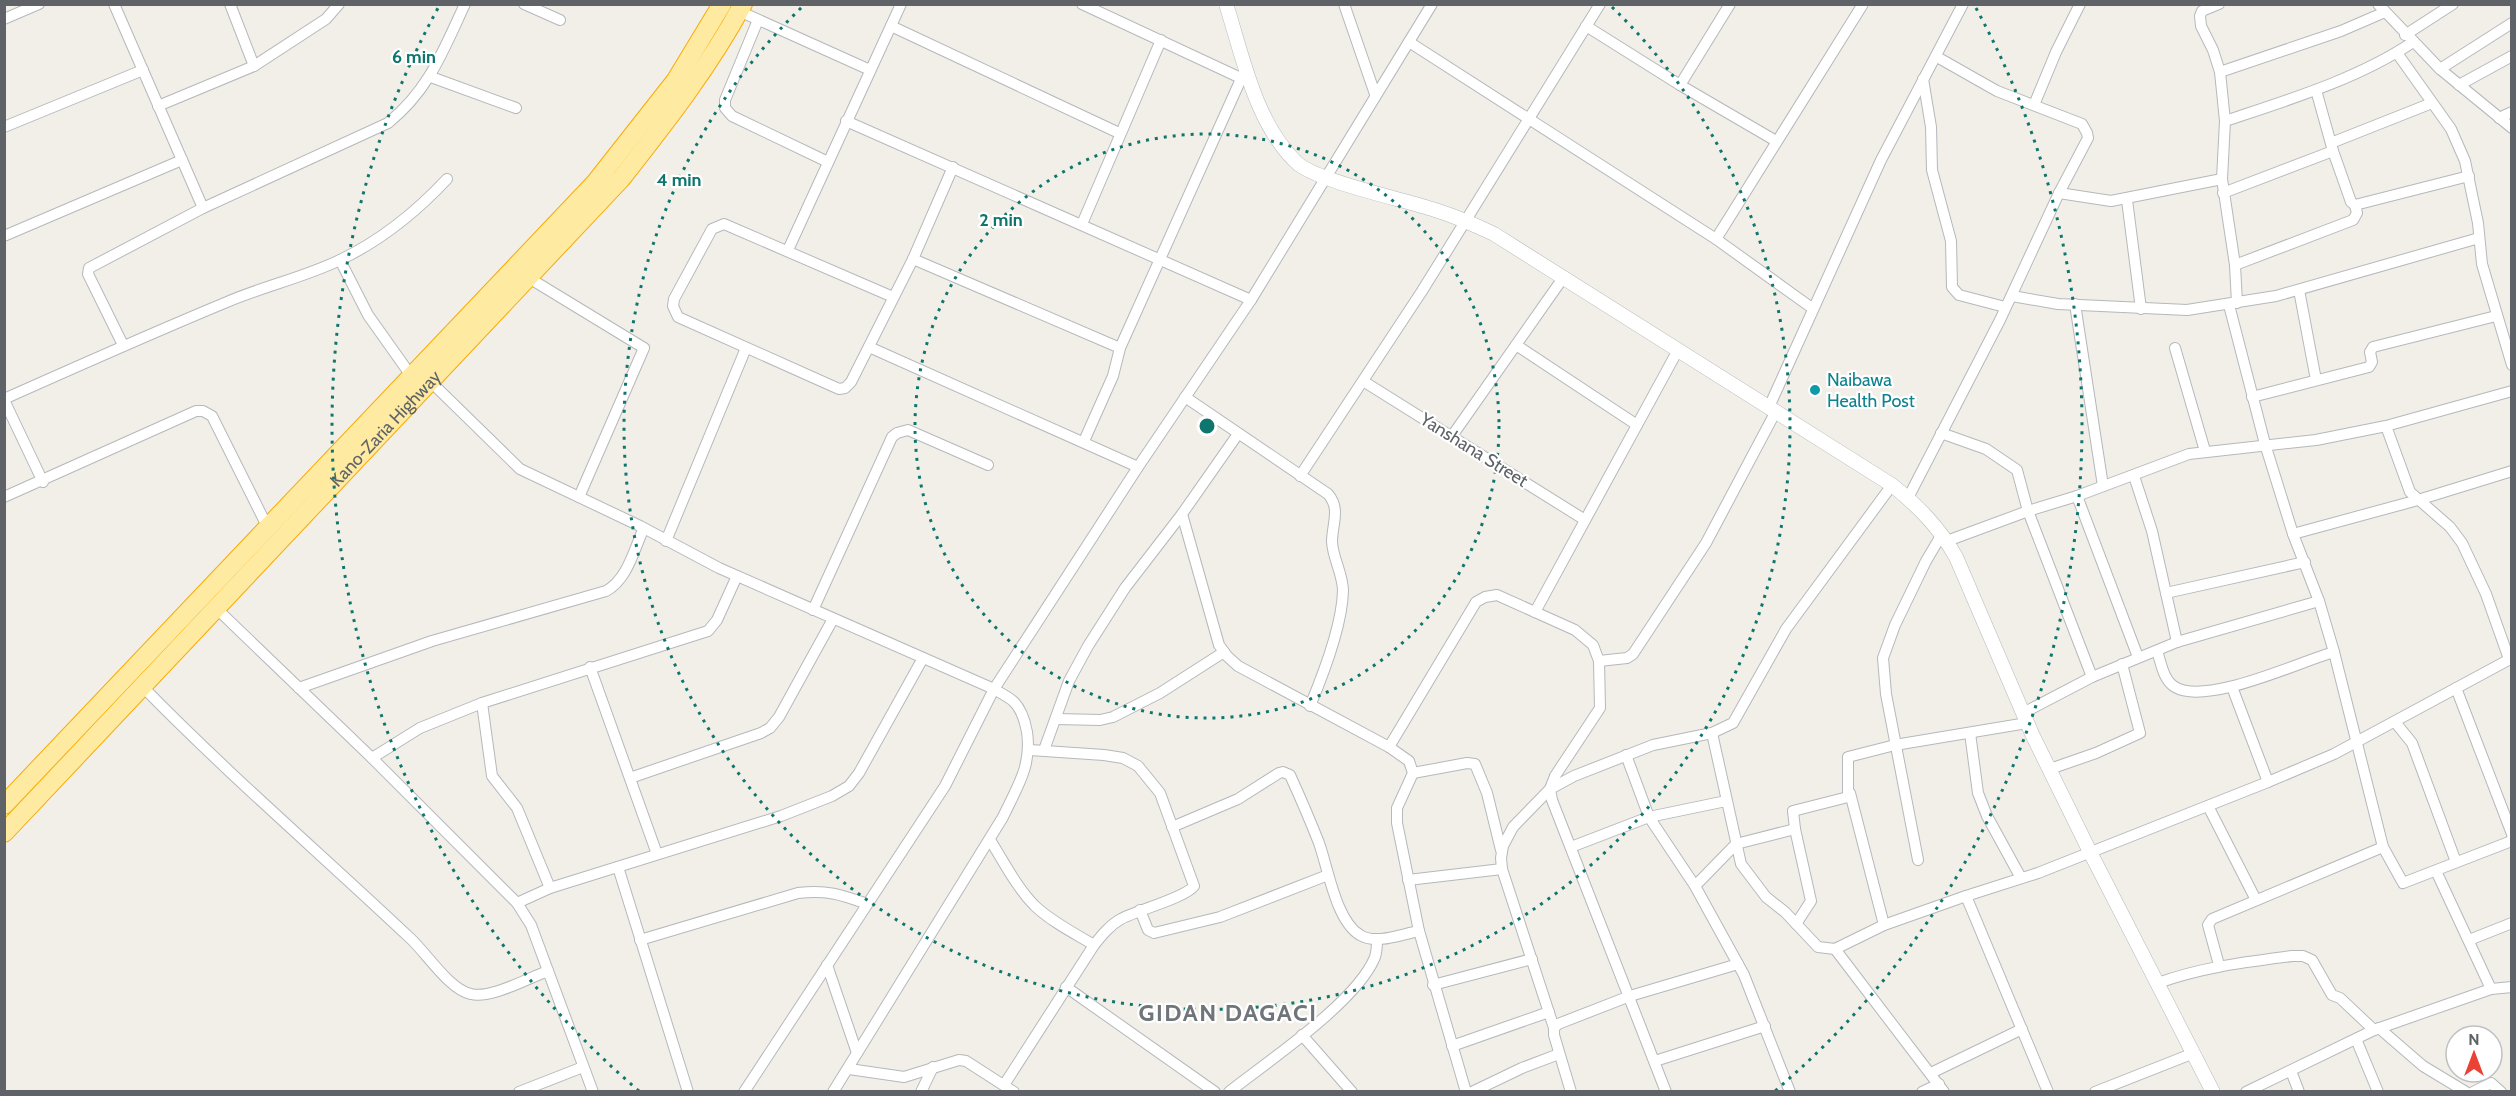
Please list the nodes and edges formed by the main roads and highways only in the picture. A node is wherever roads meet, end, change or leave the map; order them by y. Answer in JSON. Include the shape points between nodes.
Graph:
{"nodes":[{"id":1,"x":722,"y":4,"type":"edge"},
{"id":2,"x":741,"y":8,"type":"edge"},
{"id":3,"x":4,"y":805,"type":"edge"},
{"id":4,"x":4,"y":833,"type":"edge"}],
"edges":[{"from":1,"to":3,"type":"highway","name":"Kano-Zaria Highway","via":[[676,80],[610,165]]},
{"from":2,"to":4,"type":"highway","name":"Kano-Zaria Highway","via":[[691,89],[621,179]]}]}
